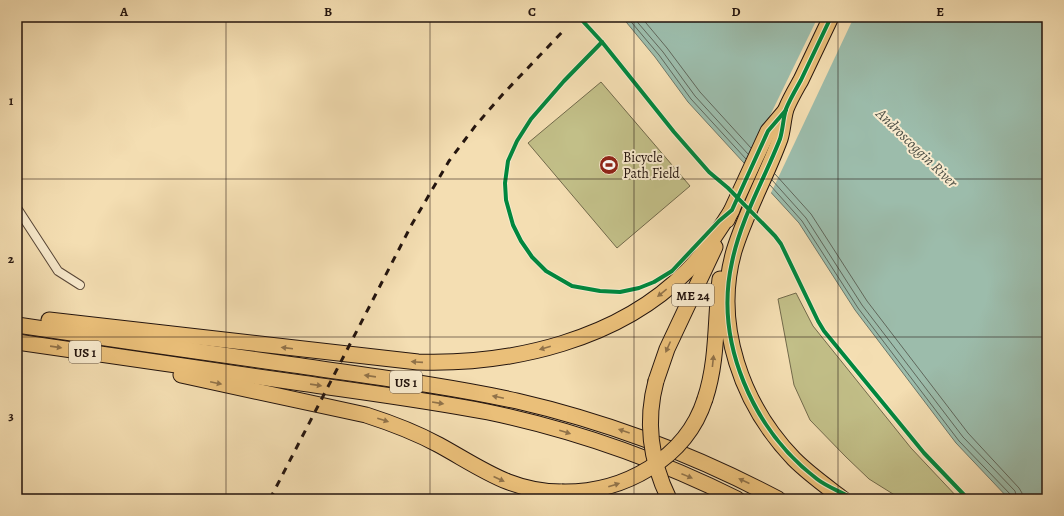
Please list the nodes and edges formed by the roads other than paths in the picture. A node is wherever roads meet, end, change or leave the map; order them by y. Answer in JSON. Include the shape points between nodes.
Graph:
{"nodes":[{"id":1,"x":831,"y":17,"type":"edge"},
{"id":2,"x":786,"y":110,"type":"junction"},
{"id":3,"x":17,"y":208,"type":"edge"},
{"id":4,"x":732,"y":210,"type":"junction"},
{"id":5,"x":743,"y":221,"type":"junction"},
{"id":6,"x":80,"y":285,"type":"dead end"},
{"id":7,"x":17,"y":319,"type":"edge"},
{"id":8,"x":17,"y":325,"type":"edge"},
{"id":9,"x":17,"y":342,"type":"edge"},
{"id":10,"x":153,"y":362,"type":"junction"},
{"id":11,"x":669,"y":499,"type":"edge"},
{"id":12,"x":737,"y":499,"type":"edge"},
{"id":13,"x":778,"y":499,"type":"edge"},
{"id":14,"x":843,"y":499,"type":"edge"}],
"edges":[{"from":1,"to":2,"type":"highway"},
{"from":2,"to":4,"type":"highway","via":[[768,131]]},
{"from":2,"to":5,"type":"highway","via":[[780,138]]},
{"from":3,"to":6,"type":"street","via":[[58,271]]},
{"from":4,"to":7,"type":"highway","one_way":true,"via":[[711,242],[686,272],[655,298],[636,310],[563,343],[533,352],[498,358],[418,362],[37,318]]},
{"from":4,"to":11,"type":"highway","number":"ME 24","one_way":true,"bridge":true,"via":[[667,349],[656,381],[651,413],[652,444],[658,474]]},
{"from":10,"to":5,"type":"highway","one_way":true,"bridge":true,"via":[[174,374],[366,415],[390,423],[433,442],[502,481],[533,490],[591,491],[608,487],[629,480],[666,457],[694,424],[709,384],[721,273],[731,237]]},
{"from":5,"to":14,"type":"highway","number":"ME 24","via":[[731,264],[728,307],[731,338],[742,379],[768,427],[785,448],[804,468]]},
{"from":13,"to":8,"type":"highway","number":"US 1","one_way":true,"via":[[721,470],[656,443],[588,420],[517,401],[413,383]]},
{"from":9,"to":10,"type":"highway","number":"US 1","one_way":true},
{"from":10,"to":12,"type":"highway","number":"US 1","one_way":true,"via":[[439,404],[524,420],[624,451]]}]}
